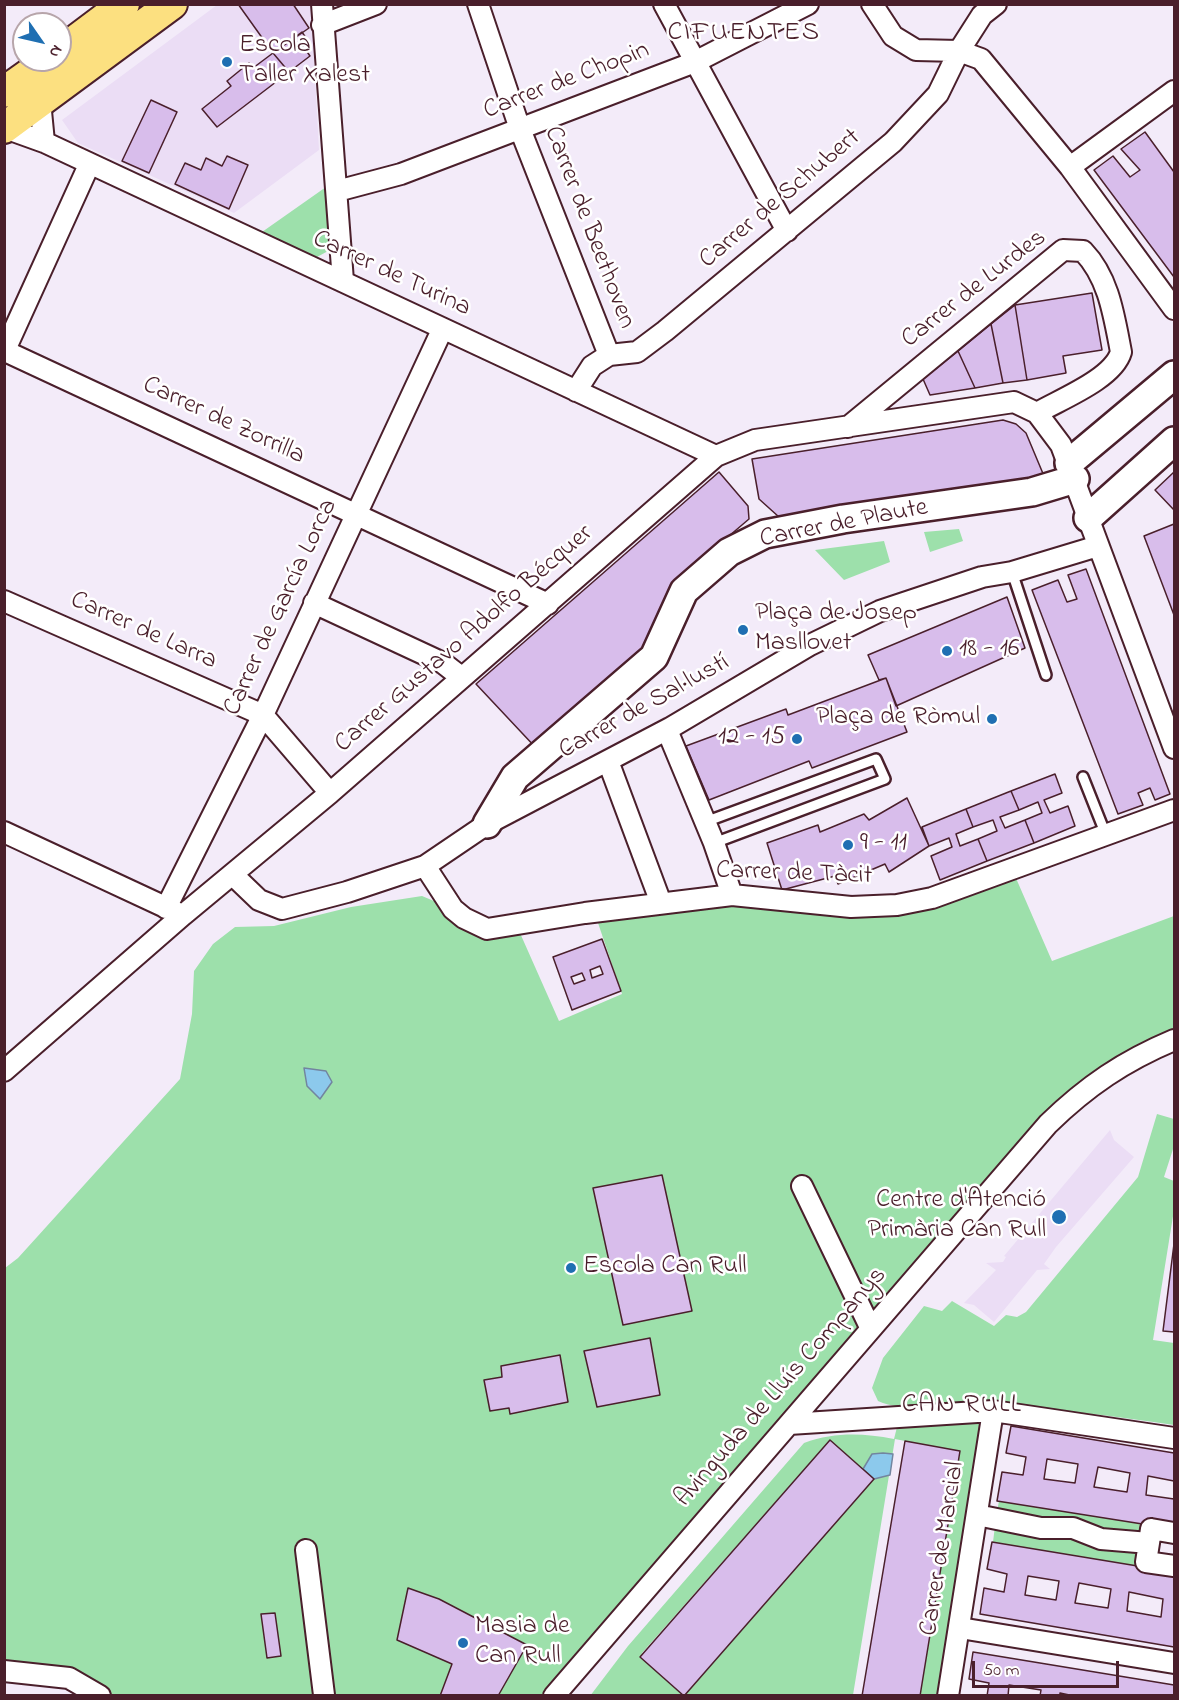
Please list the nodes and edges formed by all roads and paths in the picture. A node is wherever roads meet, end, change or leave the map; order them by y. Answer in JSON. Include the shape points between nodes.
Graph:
{"nodes":[{"id":1,"x":124,"y":4,"type":"edge"},
{"id":2,"x":172,"y":4,"type":"edge"},
{"id":3,"x":322,"y":4,"type":"edge"},
{"id":4,"x":376,"y":4,"type":"edge"},
{"id":5,"x":478,"y":4,"type":"edge"},
{"id":6,"x":664,"y":4,"type":"edge"},
{"id":7,"x":808,"y":4,"type":"edge"},
{"id":8,"x":872,"y":4,"type":"edge"},
{"id":9,"x":996,"y":4,"type":"edge"},
{"id":10,"x":322,"y":25,"type":"junction"},
{"id":11,"x":72,"y":43,"type":"edge"},
{"id":12,"x":959,"y":51,"type":"junction"},
{"id":13,"x":694,"y":62,"type":"junction"},
{"id":14,"x":32,"y":72,"type":"edge"},
{"id":15,"x":1174,"y":91,"type":"edge"},
{"id":16,"x":4,"y":92,"type":"edge"},
{"id":17,"x":40,"y":101,"type":"junction"},
{"id":18,"x":5,"y":128,"type":"edge"},
{"id":19,"x":520,"y":129,"type":"junction"},
{"id":20,"x":44,"y":142,"type":"junction"},
{"id":21,"x":89,"y":165,"type":"junction"},
{"id":22,"x":1070,"y":167,"type":"junction"},
{"id":23,"x":337,"y":191,"type":"junction"},
{"id":24,"x":787,"y":231,"type":"junction"},
{"id":25,"x":343,"y":281,"type":"junction"},
{"id":26,"x":1174,"y":309,"type":"edge"},
{"id":27,"x":442,"y":330,"type":"junction"},
{"id":28,"x":5,"y":351,"type":"edge"},
{"id":29,"x":609,"y":355,"type":"junction"},
{"id":30,"x":1174,"y":375,"type":"edge"},
{"id":31,"x":576,"y":391,"type":"junction"},
{"id":32,"x":1033,"y":410,"type":"junction"},
{"id":33,"x":848,"y":427,"type":"junction"},
{"id":34,"x":1174,"y":441,"type":"edge"},
{"id":35,"x":716,"y":456,"type":"junction"},
{"id":36,"x":1072,"y":471,"type":"junction"},
{"id":37,"x":356,"y":514,"type":"junction"},
{"id":38,"x":1088,"y":518,"type":"junction"},
{"id":39,"x":1098,"y":546,"type":"junction"},
{"id":40,"x":1012,"y":572,"type":"junction"},
{"id":41,"x":4,"y":601,"type":"edge"},
{"id":42,"x":314,"y":603,"type":"junction"},
{"id":43,"x":548,"y":604,"type":"junction"},
{"id":44,"x":1047,"y":675,"type":"dead end"},
{"id":45,"x":461,"y":677,"type":"junction"},
{"id":46,"x":263,"y":715,"type":"junction"},
{"id":47,"x":667,"y":730,"type":"junction"},
{"id":48,"x":1174,"y":748,"type":"edge"},
{"id":49,"x":608,"y":761,"type":"junction"},
{"id":50,"x":1083,"y":777,"type":"dead end"},
{"id":51,"x":330,"y":794,"type":"junction"},
{"id":52,"x":1174,"y":810,"type":"edge"},
{"id":53,"x":704,"y":822,"type":"junction"},
{"id":54,"x":487,"y":824,"type":"junction"},
{"id":55,"x":4,"y":832,"type":"edge"},
{"id":56,"x":1106,"y":835,"type":"junction"},
{"id":57,"x":714,"y":843,"type":"junction"},
{"id":58,"x":425,"y":866,"type":"junction"},
{"id":59,"x":234,"y":876,"type":"junction"},
{"id":60,"x":732,"y":895,"type":"junction"},
{"id":61,"x":661,"y":903,"type":"junction"},
{"id":62,"x":175,"y":911,"type":"junction"},
{"id":63,"x":1174,"y":1040,"type":"edge"},
{"id":64,"x":8,"y":1064,"type":"edge"},
{"id":65,"x":802,"y":1186,"type":"dead end"},
{"id":66,"x":870,"y":1328,"type":"junction"},
{"id":67,"x":993,"y":1411,"type":"junction"},
{"id":68,"x":789,"y":1424,"type":"junction"},
{"id":69,"x":1174,"y":1438,"type":"edge"},
{"id":70,"x":977,"y":1515,"type":"junction"},
{"id":71,"x":1174,"y":1533,"type":"edge"},
{"id":72,"x":1149,"y":1543,"type":"junction"},
{"id":73,"x":306,"y":1550,"type":"dead end"},
{"id":74,"x":1174,"y":1566,"type":"edge"},
{"id":75,"x":960,"y":1628,"type":"junction"},
{"id":76,"x":1174,"y":1663,"type":"edge"},
{"id":77,"x":4,"y":1671,"type":"edge"},
{"id":78,"x":100,"y":1695,"type":"edge"},
{"id":79,"x":323,"y":1695,"type":"edge"},
{"id":80,"x":554,"y":1695,"type":"edge"},
{"id":81,"x":948,"y":1695,"type":"edge"}],
"edges":[{"from":1,"to":11,"type":"main road"},
{"from":2,"to":17,"type":"main road"},
{"from":3,"to":10,"type":"street"},
{"from":4,"to":10,"type":"street"},
{"from":5,"to":19,"type":"street","name":"Carrer de Beethoven"},
{"from":6,"to":13,"type":"street"},
{"from":7,"to":13,"type":"street","name":"Carrer de Chopin"},
{"from":8,"to":12,"type":"street","via":[[893,36],[916,50]]},
{"from":9,"to":12,"type":"street","name":"Carrer de Schubert","via":[[982,15]]},
{"from":10,"to":23,"type":"street"},
{"from":12,"to":22,"type":"street","via":[[981,59]]},
{"from":12,"to":24,"type":"street","name":"Carrer de Schubert","via":[[938,94],[893,142]]},
{"from":13,"to":19,"type":"street","name":"Carrer de Chopin"},
{"from":13,"to":24,"type":"street"},
{"from":14,"to":16,"type":"main road"},
{"from":15,"to":22,"type":"street"},
{"from":17,"to":18,"type":"main road"},
{"from":17,"to":20,"type":"street"},
{"from":18,"to":20,"type":"street","name":"Carrer de Turina"},
{"from":19,"to":23,"type":"street","name":"Carrer de Chopin","via":[[401,174]]},
{"from":19,"to":29,"type":"street","name":"Carrer de Beethoven"},
{"from":20,"to":21,"type":"street","name":"Carrer de Turina"},
{"from":21,"to":25,"type":"street","name":"Carrer de Turina"},
{"from":21,"to":28,"type":"street"},
{"from":22,"to":26,"type":"street"},
{"from":23,"to":25,"type":"street"},
{"from":24,"to":29,"type":"street","name":"Carrer de Schubert","via":[[637,352]]},
{"from":25,"to":27,"type":"street","name":"Carrer de Turina"},
{"from":27,"to":31,"type":"street","name":"Carrer de Turina"},
{"from":27,"to":37,"type":"street","name":"Carrer de García Lorca"},
{"from":28,"to":37,"type":"street","name":"Carrer de Zorrilla"},
{"from":29,"to":31,"type":"street","name":"Carrer de Beethoven","via":[[592,366]]},
{"from":30,"to":36,"type":"street"},
{"from":31,"to":35,"type":"street","name":"Carrer de Turina"},
{"from":32,"to":33,"type":"street","name":"Carrer Gustavo Adolfo Bécquer","via":[[1014,402]]},
{"from":32,"to":33,"type":"street","name":"Carrer de Lurdes","via":[[1107,374],[1118,363],[1121,352],[1104,282],[1083,251],[1063,250]]},
{"from":32,"to":36,"type":"street","via":[[1062,445]]},
{"from":33,"to":35,"type":"street","name":"Carrer Gustavo Adolfo Bécquer","via":[[755,440]]},
{"from":34,"to":38,"type":"street"},
{"from":35,"to":43,"type":"street","name":"Carrer Gustavo Adolfo Bécquer"},
{"from":36,"to":38,"type":"street"},
{"from":36,"to":54,"type":"street","name":"Carrer de Plaute","via":[[1032,492],[765,534],[729,552],[684,591],[654,657],[515,777]]},
{"from":37,"to":42,"type":"street","name":"Carrer de García Lorca"},
{"from":37,"to":43,"type":"street","name":"Carrer de Zorrilla"},
{"from":38,"to":39,"type":"street"},
{"from":39,"to":40,"type":"street","name":"Carrer de Sal·lustí"},
{"from":39,"to":48,"type":"street"},
{"from":40,"to":44,"type":"lane"},
{"from":40,"to":47,"type":"street","name":"Carrer de Sal·lustí","via":[[982,577],[880,611],[810,645]]},
{"from":41,"to":46,"type":"street","name":"Carrer de Larra"},
{"from":42,"to":45,"type":"street","via":[[443,663]]},
{"from":42,"to":46,"type":"street","name":"Carrer de García Lorca"},
{"from":43,"to":45,"type":"street","name":"Carrer Gustavo Adolfo Bécquer"},
{"from":45,"to":51,"type":"street","name":"Carrer Gustavo Adolfo Bécquer"},
{"from":46,"to":51,"type":"street","name":"Carrer de Larra"},
{"from":46,"to":62,"type":"street","name":"Carrer de García Lorca"},
{"from":47,"to":49,"type":"street","name":"Carrer de Sal·lustí"},
{"from":47,"to":53,"type":"street"},
{"from":49,"to":54,"type":"street","name":"Carrer de Sal·lustí"},
{"from":49,"to":61,"type":"street"},
{"from":50,"to":56,"type":"lane"},
{"from":51,"to":59,"type":"street","name":"Carrer Gustavo Adolfo Bécquer"},
{"from":52,"to":56,"type":"street","name":"Carrer de Tàcit"},
{"from":53,"to":57,"type":"street"},
{"from":53,"to":57,"type":"lane","via":[[876,759],[885,779]]},
{"from":54,"to":58,"type":"street","name":"Carrer de Sal·lustí"},
{"from":55,"to":62,"type":"street"},
{"from":56,"to":60,"type":"street","name":"Carrer de Tàcit","via":[[932,898],[897,905],[851,908]]},
{"from":57,"to":60,"type":"street"},
{"from":58,"to":59,"type":"street","name":"Carrer de Sal·lustí","via":[[282,909],[259,900]]},
{"from":58,"to":61,"type":"street","name":"Carrer de Tàcit","via":[[453,909],[487,928]]},
{"from":59,"to":62,"type":"street","name":"Carrer Gustavo Adolfo Bécquer"},
{"from":60,"to":61,"type":"street","name":"Carrer de Tàcit"},
{"from":62,"to":64,"type":"street","name":"Carrer Gustavo Adolfo Bécquer"},
{"from":63,"to":66,"type":"street","name":"Avinguda de Lluís Companys","via":[[1137,1056],[1080,1093],[1048,1124]]},
{"from":65,"to":66,"type":"street"},
{"from":66,"to":68,"type":"street","name":"Avinguda de Lluís Companys"},
{"from":67,"to":68,"type":"street"},
{"from":67,"to":69,"type":"street"},
{"from":67,"to":70,"type":"street","name":"Carrer de Marcial"},
{"from":68,"to":80,"type":"street","name":"Avinguda de Lluís Companys"},
{"from":70,"to":72,"type":"street","via":[[1041,1528],[1072,1528],[1101,1539]]},
{"from":70,"to":75,"type":"street","name":"Carrer de Marcial"},
{"from":71,"to":72,"type":"street","via":[[1151,1529]]},
{"from":72,"to":74,"type":"street","via":[[1146,1562]]},
{"from":73,"to":79,"type":"street"},
{"from":75,"to":76,"type":"street"},
{"from":75,"to":81,"type":"street","name":"Carrer de Marcial"},
{"from":77,"to":78,"type":"street","via":[[69,1678]]}]}
